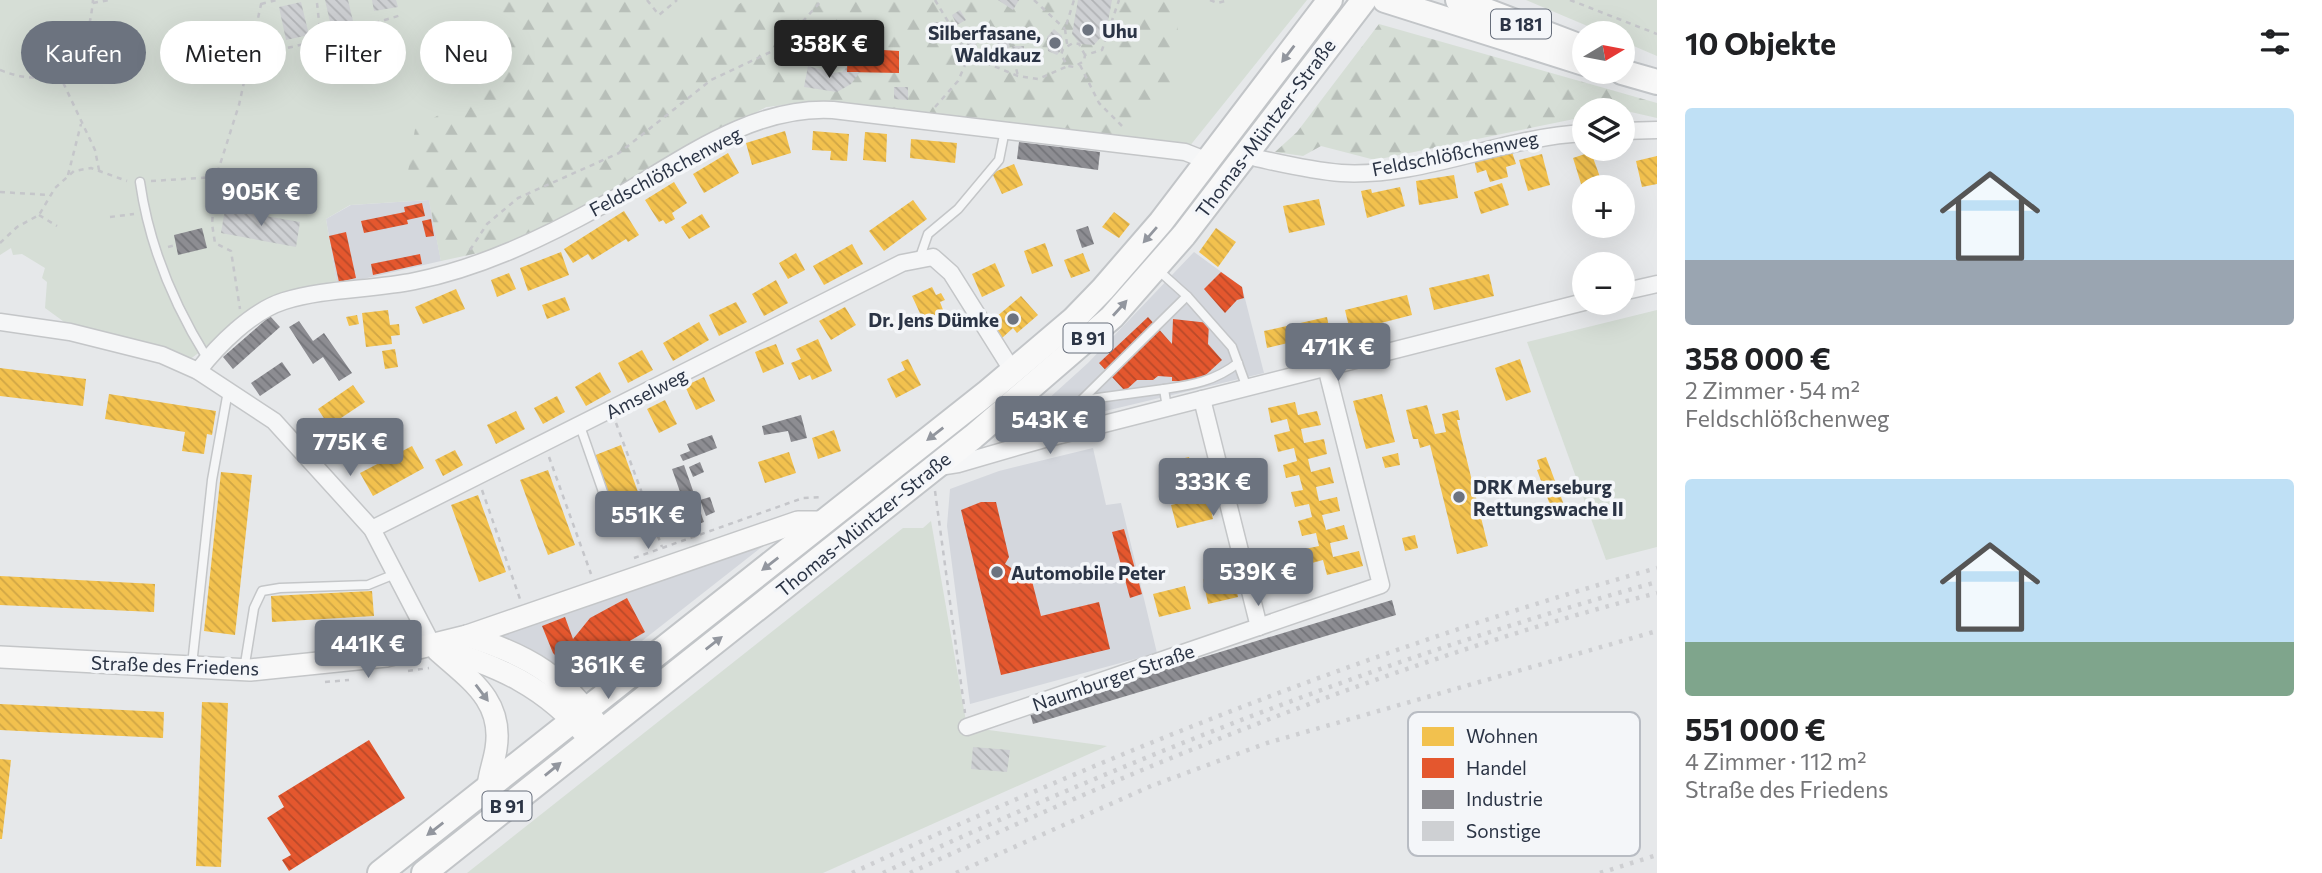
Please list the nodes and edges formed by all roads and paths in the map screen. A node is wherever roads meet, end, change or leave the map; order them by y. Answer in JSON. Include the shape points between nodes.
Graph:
{"nodes":[{"id":1,"x":109,"y":0,"type":"edge"},
{"id":2,"x":277,"y":0,"type":"edge"},
{"id":3,"x":647,"y":0,"type":"edge"},
{"id":4,"x":677,"y":0,"type":"edge"},
{"id":5,"x":822,"y":0,"type":"edge"},
{"id":6,"x":934,"y":0,"type":"edge"},
{"id":7,"x":1034,"y":0,"type":"edge"},
{"id":8,"x":1074,"y":0,"type":"edge"},
{"id":9,"x":1119,"y":0,"type":"edge"},
{"id":10,"x":1210,"y":0,"type":"edge"},
{"id":11,"x":1229,"y":0,"type":"edge"},
{"id":12,"x":1330,"y":0,"type":"edge"},
{"id":13,"x":1364,"y":0,"type":"edge"},
{"id":14,"x":1385,"y":0,"type":"edge"},
{"id":15,"x":1458,"y":0,"type":"edge"},
{"id":16,"x":1570,"y":0,"type":"edge"},
{"id":17,"x":93,"y":1,"type":"edge"},
{"id":18,"x":261,"y":2,"type":"edge"},
{"id":19,"x":317,"y":3,"type":"dead end"},
{"id":20,"x":401,"y":15,"type":"dead end"},
{"id":21,"x":89,"y":21,"type":"edge"},
{"id":22,"x":257,"y":21,"type":"edge"},
{"id":23,"x":319,"y":21,"type":"edge"},
{"id":24,"x":382,"y":21,"type":"edge"},
{"id":25,"x":1065,"y":29,"type":"junction"},
{"id":26,"x":1657,"y":34,"type":"edge"},
{"id":27,"x":1572,"y":43,"type":"edge"},
{"id":28,"x":1067,"y":45,"type":"junction"},
{"id":29,"x":1085,"y":55,"type":"junction"},
{"id":30,"x":969,"y":56,"type":"junction"},
{"id":31,"x":1572,"y":59,"type":"edge"},
{"id":32,"x":978,"y":62,"type":"junction"},
{"id":33,"x":1068,"y":65,"type":"junction"},
{"id":34,"x":1080,"y":65,"type":"junction"},
{"id":35,"x":0,"y":70,"type":"edge"},
{"id":36,"x":1018,"y":76,"type":"junction"},
{"id":37,"x":21,"y":77,"type":"edge"},
{"id":38,"x":64,"y":84,"type":"edge"},
{"id":39,"x":243,"y":84,"type":"edge"},
{"id":40,"x":82,"y":121,"type":"junction"},
{"id":41,"x":931,"y":122,"type":"junction"},
{"id":42,"x":1005,"y":130,"type":"junction"},
{"id":43,"x":1657,"y":130,"type":"edge"},
{"id":44,"x":1635,"y":131,"type":"edge"},
{"id":45,"x":1572,"y":134,"type":"edge"},
{"id":46,"x":1143,"y":146,"type":"junction"},
{"id":47,"x":1246,"y":152,"type":"junction"},
{"id":48,"x":1208,"y":161,"type":"junction"},
{"id":49,"x":99,"y":170,"type":"junction"},
{"id":50,"x":68,"y":175,"type":"junction"},
{"id":51,"x":216,"y":177,"type":"junction"},
{"id":52,"x":140,"y":182,"type":"junction"},
{"id":53,"x":0,"y":192,"type":"edge"},
{"id":54,"x":50,"y":195,"type":"junction"},
{"id":55,"x":144,"y":212,"type":"junction"},
{"id":56,"x":39,"y":215,"type":"junction"},
{"id":57,"x":110,"y":217,"type":"dead end"},
{"id":58,"x":57,"y":226,"type":"dead end"},
{"id":59,"x":0,"y":243,"type":"edge"},
{"id":60,"x":920,"y":257,"type":"junction"},
{"id":61,"x":466,"y":268,"type":"junction"},
{"id":62,"x":1156,"y":268,"type":"junction"},
{"id":63,"x":1657,"y":284,"type":"edge"},
{"id":64,"x":1635,"y":289,"type":"edge"},
{"id":65,"x":1187,"y":296,"type":"junction"},
{"id":66,"x":1572,"y":305,"type":"edge"},
{"id":67,"x":0,"y":322,"type":"edge"},
{"id":68,"x":245,"y":326,"type":"junction"},
{"id":69,"x":1238,"y":363,"type":"junction"},
{"id":70,"x":1008,"y":364,"type":"junction"},
{"id":71,"x":203,"y":365,"type":"junction"},
{"id":72,"x":1326,"y":367,"type":"junction"},
{"id":73,"x":1247,"y":388,"type":"junction"},
{"id":74,"x":1164,"y":389,"type":"junction"},
{"id":75,"x":228,"y":390,"type":"junction"},
{"id":76,"x":1202,"y":399,"type":"junction"},
{"id":77,"x":1083,"y":400,"type":"junction"},
{"id":78,"x":1167,"y":408,"type":"junction"},
{"id":79,"x":611,"y":410,"type":"junction"},
{"id":80,"x":580,"y":426,"type":"junction"},
{"id":81,"x":1041,"y":440,"type":"junction"},
{"id":82,"x":544,"y":444,"type":"junction"},
{"id":83,"x":925,"y":473,"type":"junction"},
{"id":84,"x":478,"y":477,"type":"junction"},
{"id":85,"x":824,"y":522,"type":"junction"},
{"id":86,"x":372,"y":529,"type":"junction"},
{"id":87,"x":616,"y":529,"type":"dead end"},
{"id":88,"x":662,"y":547,"type":"dead end"},
{"id":89,"x":396,"y":574,"type":"junction"},
{"id":90,"x":590,"y":575,"type":"dead end"},
{"id":91,"x":522,"y":604,"type":"dead end"},
{"id":92,"x":1259,"y":627,"type":"junction"},
{"id":93,"x":467,"y":636,"type":"junction"},
{"id":94,"x":433,"y":646,"type":"junction"},
{"id":95,"x":0,"y":657,"type":"edge"},
{"id":96,"x":192,"y":668,"type":"junction"},
{"id":97,"x":244,"y":670,"type":"junction"},
{"id":98,"x":580,"y":714,"type":"junction"},
{"id":99,"x":967,"y":727,"type":"joint"},
{"id":100,"x":596,"y":735,"type":"junction"},
{"id":101,"x":488,"y":787,"type":"junction"},
{"id":102,"x":380,"y":873,"type":"edge"},
{"id":103,"x":424,"y":873,"type":"edge"}],
"edges":[{"from":1,"to":17,"type":"path"},
{"from":2,"to":18,"type":"path"},
{"from":3,"to":4,"type":"path","via":[[659,15]]},
{"from":5,"to":61,"type":"path","via":[[779,48],[711,80],[619,153],[537,187],[498,213],[477,236]]},
{"from":6,"to":30,"type":"path"},
{"from":7,"to":25,"type":"path"},
{"from":8,"to":25,"type":"path"},
{"from":9,"to":29,"type":"path","via":[[1102,50]]},
{"from":10,"to":11,"type":"path"},
{"from":12,"to":48,"type":"main road","name":"Thomas-Müntzer-Straße","number":"B 91","one_way":true},
{"from":13,"to":47,"type":"main road","name":"Thomas-Müntzer-Straße","number":"B 91"},
{"from":14,"to":31,"type":"main road","number":"B 181"},
{"from":15,"to":27,"type":"main road","number":"B 181"},
{"from":16,"to":26,"type":"path"},
{"from":17,"to":21,"type":"path"},
{"from":18,"to":22,"type":"path"},
{"from":19,"to":23,"type":"path"},
{"from":20,"to":24,"type":"path"},
{"from":25,"to":28,"type":"path"},
{"from":28,"to":29,"type":"path","via":[[1079,44]]},
{"from":28,"to":33,"type":"path","via":[[1062,55]]},
{"from":29,"to":34,"type":"path"},
{"from":30,"to":32,"type":"path"},
{"from":30,"to":41,"type":"path","via":[[958,81],[937,103]]},
{"from":32,"to":36,"type":"path"},
{"from":32,"to":36,"type":"path","via":[[993,52],[1014,60]]},
{"from":33,"to":34,"type":"path"},
{"from":33,"to":36,"type":"path","via":[[1038,79]]},
{"from":34,"to":46,"type":"path","via":[[1099,103]]},
{"from":35,"to":37,"type":"path"},
{"from":38,"to":40,"type":"path"},
{"from":39,"to":51,"type":"path"},
{"from":40,"to":49,"type":"path"},
{"from":40,"to":50,"type":"path"},
{"from":41,"to":42,"type":"street","name":"Feldschlößchenweg"},
{"from":41,"to":61,"type":"street","name":"Feldschlößchenweg","via":[[816,109],[776,116],[726,135],[540,238]]},
{"from":42,"to":46,"type":"street","name":"Feldschlößchenweg"},
{"from":42,"to":60,"type":"lane","via":[[999,160],[958,209],[928,234]]},
{"from":43,"to":44,"type":"street"},
{"from":45,"to":47,"type":"street","name":"Feldschlößchenweg","via":[[1403,168],[1342,173],[1256,158]]},
{"from":46,"to":48,"type":"street","name":"Feldschlößchenweg","via":[[1197,154]]},
{"from":47,"to":62,"type":"main road","name":"Thomas-Müntzer-Straße","number":"B 91"},
{"from":48,"to":70,"type":"main road","name":"Thomas-Müntzer-Straße","number":"B 91","one_way":true,"via":[[1073,320]]},
{"from":49,"to":50,"type":"path","via":[[85,168]]},
{"from":49,"to":52,"type":"path"},
{"from":50,"to":54,"type":"path"},
{"from":51,"to":52,"type":"path"},
{"from":51,"to":68,"type":"path","via":[[215,243],[232,251]]},
{"from":52,"to":55,"type":"lane"},
{"from":53,"to":54,"type":"path"},
{"from":54,"to":56,"type":"path"},
{"from":55,"to":57,"type":"path"},
{"from":55,"to":71,"type":"lane"},
{"from":56,"to":58,"type":"path"},
{"from":56,"to":59,"type":"path"},
{"from":60,"to":70,"type":"street","via":[[933,257],[951,273]]},
{"from":60,"to":79,"type":"street","name":"Amselweg"},
{"from":61,"to":68,"type":"street","name":"Feldschlößchenweg","via":[[415,281],[283,301]]},
{"from":62,"to":65,"type":"lane"},
{"from":83,"to":62,"type":"main road","name":"Thomas-Müntzer-Straße","number":"B 91","one_way":true,"via":[[1046,376],[1112,317]]},
{"from":63,"to":64,"type":"street"},
{"from":65,"to":69,"type":"lane","via":[[1232,347]]},
{"from":65,"to":77,"type":"lane"},
{"from":66,"to":72,"type":"street"},
{"from":67,"to":71,"type":"street","via":[[83,335]]},
{"from":68,"to":71,"type":"street","name":"Feldschlößchenweg"},
{"from":69,"to":73,"type":"lane"},
{"from":69,"to":74,"type":"lane","via":[[1197,385]]},
{"from":70,"to":85,"type":"main road","name":"Thomas-Müntzer-Straße","number":"B 91","one_way":true},
{"from":71,"to":75,"type":"street"},
{"from":72,"to":73,"type":"street"},
{"from":72,"to":92,"type":"street","name":"Naumburger Straße","via":[[1381,585]]},
{"from":73,"to":76,"type":"street"},
{"from":74,"to":77,"type":"lane"},
{"from":74,"to":78,"type":"lane"},
{"from":75,"to":86,"type":"street","via":[[274,421]]},
{"from":75,"to":96,"type":"lane","via":[[212,480]]},
{"from":76,"to":78,"type":"street"},
{"from":76,"to":92,"type":"street"},
{"from":77,"to":81,"type":"lane"},
{"from":78,"to":81,"type":"street"},
{"from":79,"to":80,"type":"street","name":"Amselweg"},
{"from":79,"to":88,"type":"path"},
{"from":80,"to":82,"type":"street","name":"Amselweg"},
{"from":80,"to":87,"type":"lane"},
{"from":81,"to":83,"type":"street"},
{"from":82,"to":84,"type":"street","name":"Amselweg"},
{"from":82,"to":90,"type":"path"},
{"from":83,"to":99,"type":"path","via":[[937,493]]},
{"from":100,"to":83,"type":"main road","name":"Thomas-Müntzer-Straße","number":"B 91","one_way":true},
{"from":84,"to":86,"type":"street","name":"Amselweg"},
{"from":84,"to":91,"type":"path"},
{"from":85,"to":93,"type":"street","name":"Straße des Friedens","via":[[798,522]]},
{"from":85,"to":98,"type":"main road","number":"B 91","one_way":true},
{"from":86,"to":89,"type":"street"},
{"from":89,"to":94,"type":"street"},
{"from":89,"to":97,"type":"lane","via":[[368,585],[262,591],[254,608]]},
{"from":92,"to":99,"type":"street","name":"Naumburger Straße"},
{"from":93,"to":94,"type":"street","name":"Straße des Friedens"},
{"from":93,"to":98,"type":"street","name":"Straße des Friedens","via":[[533,662],[569,688]]},
{"from":94,"to":97,"type":"street","name":"Straße des Friedens","via":[[338,663]]},
{"from":94,"to":98,"type":"street","name":"Straße des Friedens","via":[[483,661]]},
{"from":94,"to":101,"type":"street","one_way":true,"via":[[485,693],[496,722]]},
{"from":95,"to":96,"type":"street","name":"Straße des Friedens"},
{"from":96,"to":97,"type":"street","name":"Straße des Friedens"},
{"from":98,"to":100,"type":"street","name":"Straße des Friedens"},
{"from":98,"to":101,"type":"main road","number":"B 91"},
{"from":103,"to":100,"type":"main road","name":"Thomas-Müntzer-Straße","number":"B 91","one_way":true},
{"from":101,"to":102,"type":"main road","number":"B 91","one_way":true}]}
